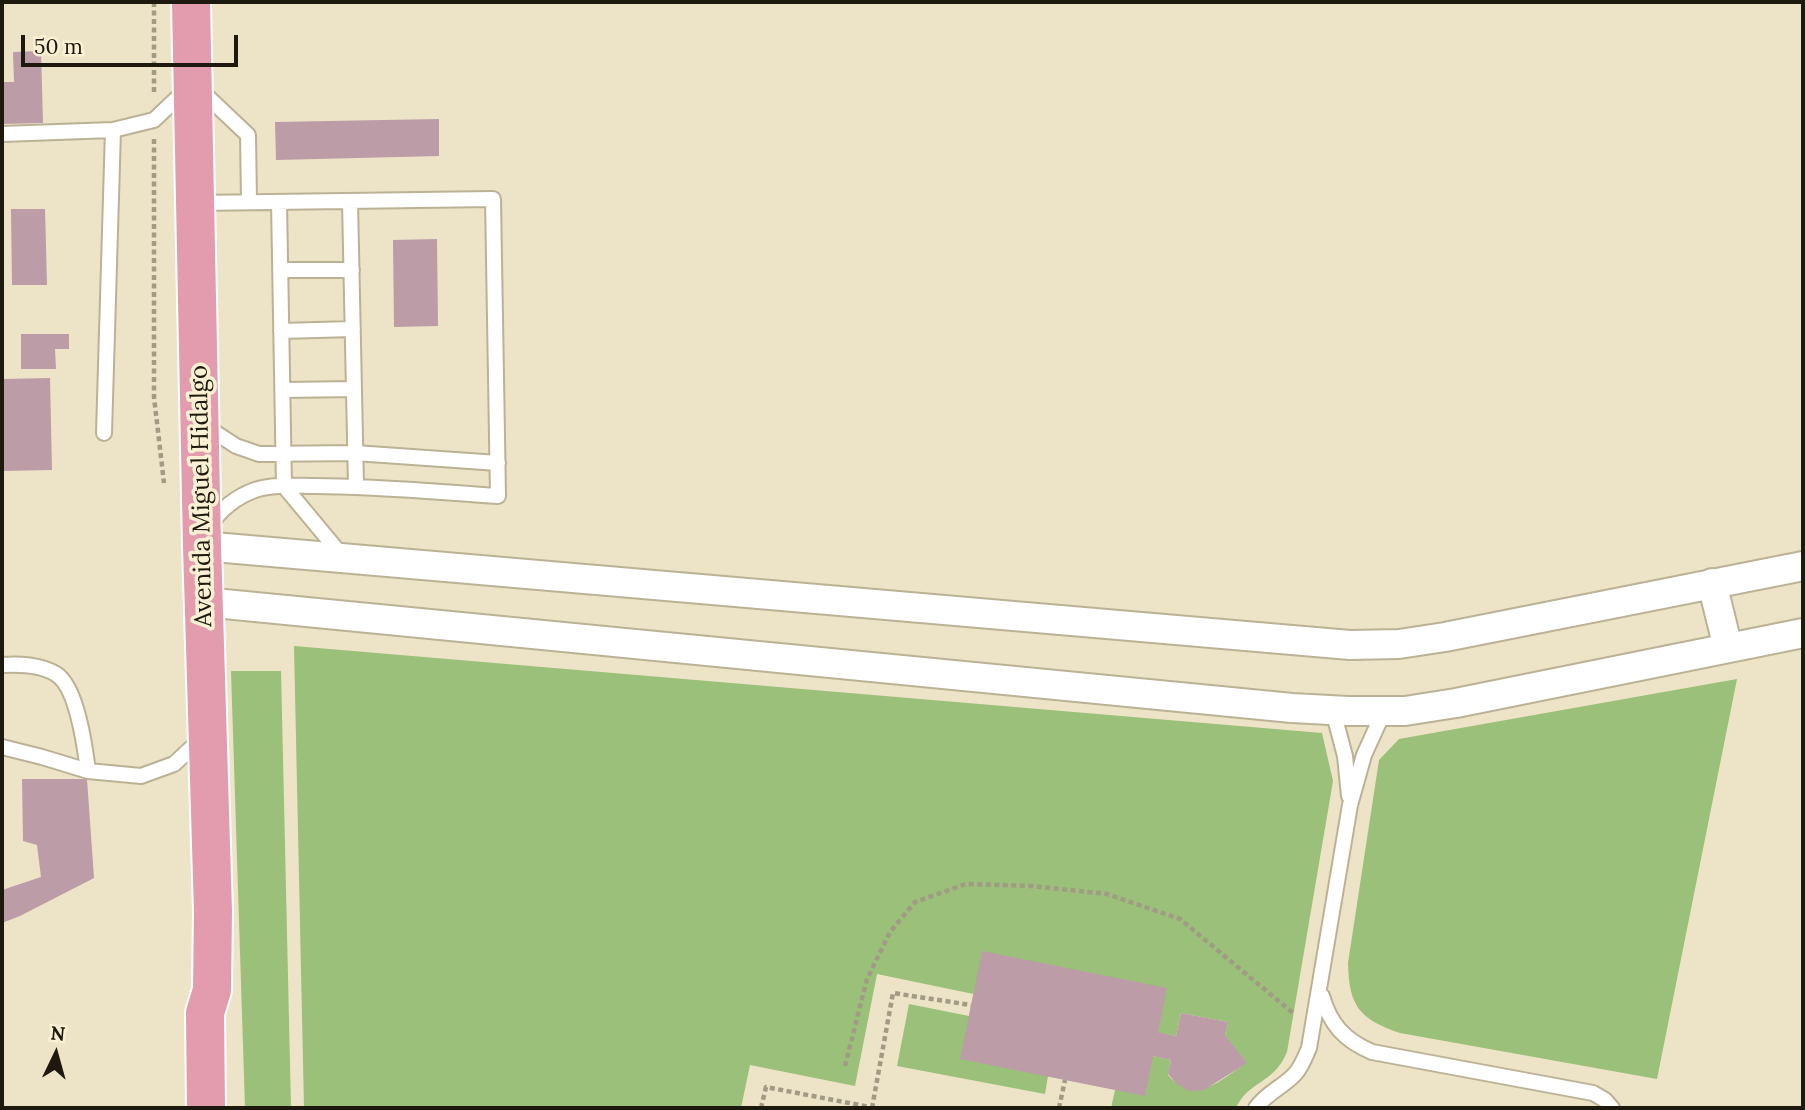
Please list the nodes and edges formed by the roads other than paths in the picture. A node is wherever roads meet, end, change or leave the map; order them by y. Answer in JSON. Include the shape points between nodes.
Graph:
{"nodes":[{"id":1,"x":191,"y":2,"type":"edge"},
{"id":2,"x":193,"y":83,"type":"junction"},
{"id":3,"x":113,"y":130,"type":"junction"},
{"id":4,"x":2,"y":134,"type":"edge"},
{"id":5,"x":350,"y":201,"type":"junction"},
{"id":6,"x":249,"y":202,"type":"junction"},
{"id":7,"x":279,"y":202,"type":"junction"},
{"id":8,"x":195,"y":203,"type":"junction"},
{"id":9,"x":352,"y":270,"type":"junction"},
{"id":10,"x":280,"y":271,"type":"junction"},
{"id":11,"x":353,"y":329,"type":"junction"},
{"id":12,"x":281,"y":331,"type":"junction"},
{"id":13,"x":354,"y":389,"type":"junction"},
{"id":14,"x":282,"y":390,"type":"junction"},
{"id":15,"x":199,"y":415,"type":"junction"},
{"id":16,"x":104,"y":433,"type":"dead end"},
{"id":17,"x":355,"y":453,"type":"junction"},
{"id":18,"x":284,"y":454,"type":"junction"},
{"id":19,"x":498,"y":463,"type":"junction"},
{"id":20,"x":284,"y":486,"type":"junction"},
{"id":21,"x":356,"y":486,"type":"junction"},
{"id":22,"x":202,"y":546,"type":"junction"},
{"id":23,"x":344,"y":558,"type":"junction"},
{"id":24,"x":1803,"y":566,"type":"edge"},
{"id":25,"x":1712,"y":583,"type":"junction"},
{"id":26,"x":204,"y":602,"type":"junction"},
{"id":27,"x":1803,"y":633,"type":"edge"},
{"id":28,"x":1727,"y":648,"type":"junction"},
{"id":29,"x":2,"y":664,"type":"edge"},
{"id":30,"x":1333,"y":710,"type":"junction"},
{"id":31,"x":1384,"y":711,"type":"junction"},
{"id":32,"x":208,"y":732,"type":"junction"},
{"id":33,"x":2,"y":747,"type":"edge"},
{"id":34,"x":88,"y":771,"type":"junction"},
{"id":35,"x":1350,"y":805,"type":"junction"},
{"id":36,"x":1322,"y":977,"type":"junction"},
{"id":37,"x":212,"y":990,"type":"junction"},
{"id":38,"x":206,"y":1108,"type":"edge"},
{"id":39,"x":227,"y":1108,"type":"edge"},
{"id":40,"x":1256,"y":1108,"type":"edge"},
{"id":41,"x":1612,"y":1108,"type":"edge"}],
"edges":[{"from":1,"to":2,"type":"highway","name":"Avenida Miguel Hidalgo"},
{"from":2,"to":3,"type":"lane","via":[[154,120]]},
{"from":2,"to":6,"type":"lane","via":[[248,135]]},
{"from":2,"to":8,"type":"highway","name":"Avenida Miguel Hidalgo"},
{"from":3,"to":4,"type":"lane"},
{"from":3,"to":16,"type":"lane"},
{"from":5,"to":7,"type":"lane"},
{"from":5,"to":9,"type":"lane"},
{"from":5,"to":19,"type":"lane","via":[[493,199]]},
{"from":6,"to":7,"type":"lane"},
{"from":6,"to":8,"type":"lane"},
{"from":7,"to":10,"type":"lane"},
{"from":8,"to":15,"type":"highway","name":"Avenida Miguel Hidalgo"},
{"from":9,"to":10,"type":"lane"},
{"from":9,"to":11,"type":"lane"},
{"from":10,"to":12,"type":"lane"},
{"from":11,"to":12,"type":"lane"},
{"from":11,"to":13,"type":"lane"},
{"from":12,"to":14,"type":"lane"},
{"from":13,"to":14,"type":"lane"},
{"from":13,"to":17,"type":"lane"},
{"from":14,"to":18,"type":"lane"},
{"from":15,"to":18,"type":"lane","via":[[236,446],[259,454]]},
{"from":15,"to":22,"type":"highway","name":"Avenida Miguel Hidalgo"},
{"from":17,"to":18,"type":"lane"},
{"from":17,"to":19,"type":"lane"},
{"from":17,"to":21,"type":"lane"},
{"from":18,"to":20,"type":"lane"},
{"from":19,"to":21,"type":"lane","via":[[498,496]]},
{"from":20,"to":21,"type":"lane"},
{"from":20,"to":22,"type":"lane","via":[[257,489],[232,501],[213,521]]},
{"from":20,"to":23,"type":"lane"},
{"from":22,"to":23,"type":"street"},
{"from":22,"to":26,"type":"highway","name":"Avenida Miguel Hidalgo"},
{"from":23,"to":25,"type":"street","via":[[1350,645],[1444,637]]},
{"from":24,"to":25,"type":"street"},
{"from":25,"to":28,"type":"street"},
{"from":26,"to":30,"type":"street"},
{"from":26,"to":32,"type":"highway","name":"Avenida Miguel Hidalgo"},
{"from":27,"to":28,"type":"street"},
{"from":28,"to":31,"type":"street","via":[[1456,703]]},
{"from":29,"to":34,"type":"lane","via":[[26,664],[56,674],[70,691]]},
{"from":30,"to":31,"type":"street"},
{"from":30,"to":35,"type":"lane","via":[[1345,756]]},
{"from":31,"to":35,"type":"lane","via":[[1364,755]]},
{"from":32,"to":34,"type":"lane","via":[[174,764],[141,776]]},
{"from":32,"to":37,"type":"highway","name":"Avenida Miguel Hidalgo"},
{"from":33,"to":34,"type":"lane"},
{"from":35,"to":36,"type":"lane"},
{"from":36,"to":40,"type":"lane","via":[[1302,1065]]},
{"from":36,"to":41,"type":"lane","via":[[1328,1015],[1353,1044],[1372,1052],[1593,1093]]},
{"from":37,"to":38,"type":"highway","name":"Avenida Miguel Hidalgo","via":[[205,1013]]},
{"from":37,"to":39,"type":"highway","name":"Avenida Miguel Hidalgo","via":[[223,1020]]}]}
